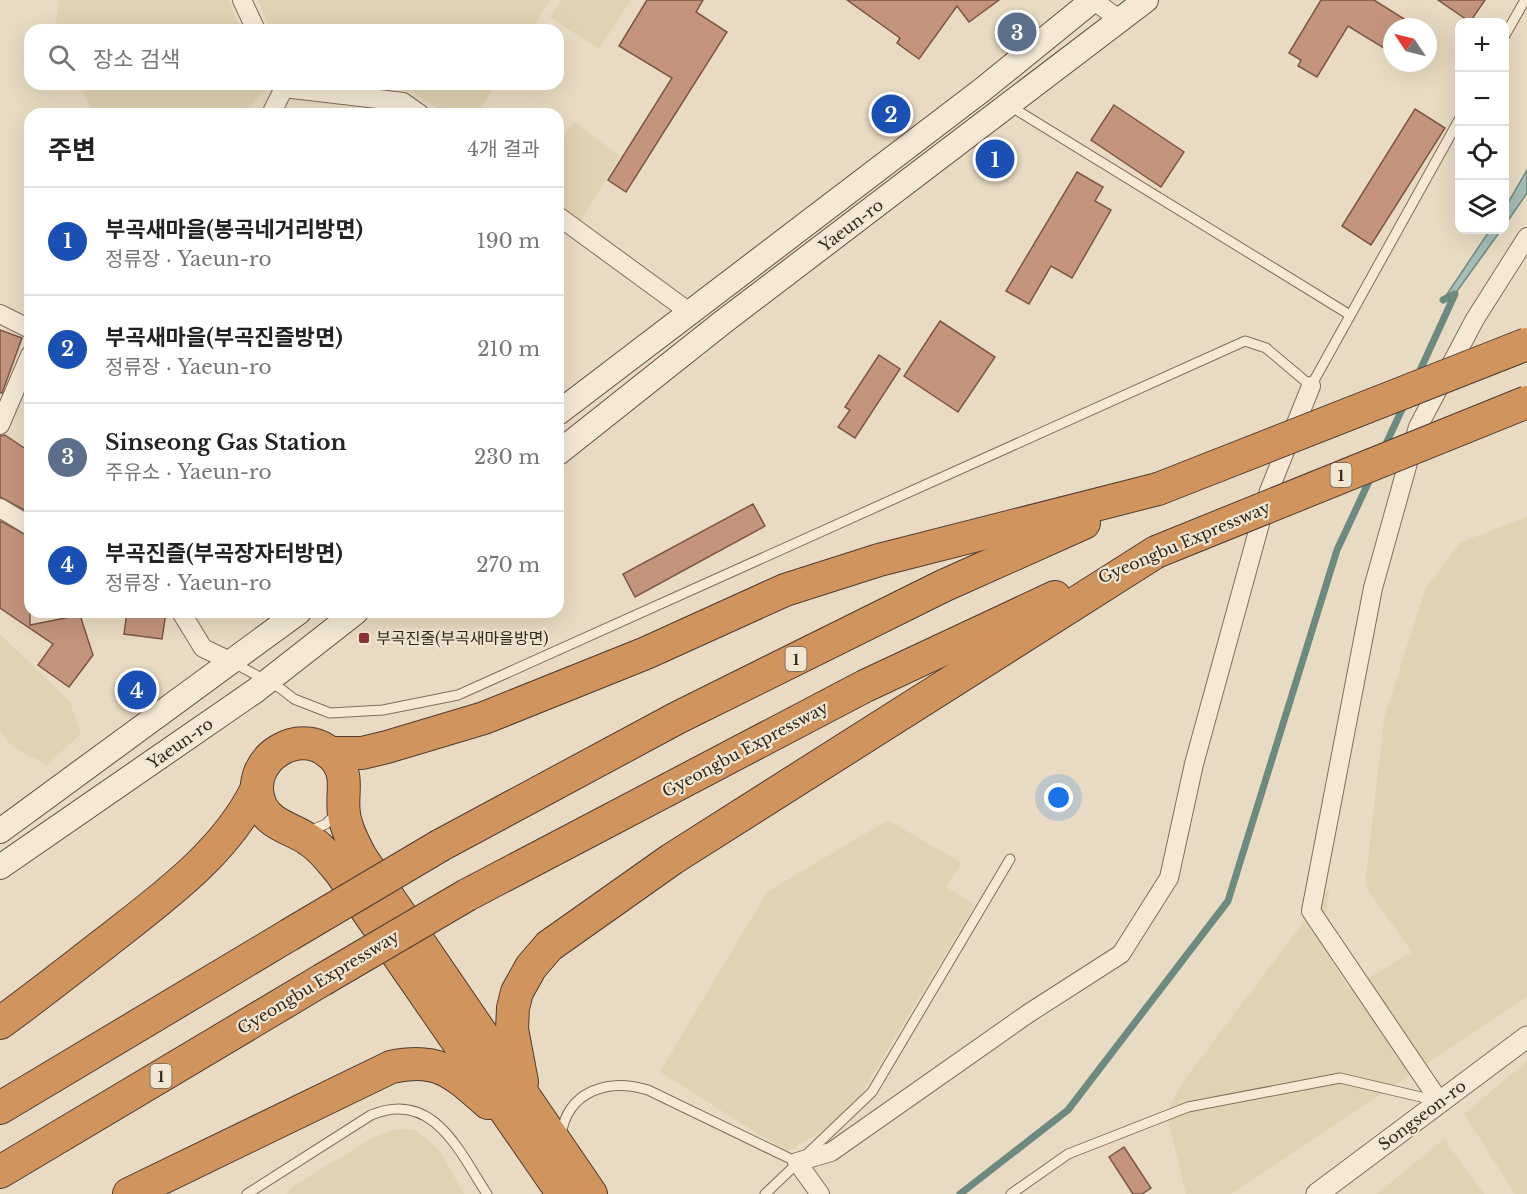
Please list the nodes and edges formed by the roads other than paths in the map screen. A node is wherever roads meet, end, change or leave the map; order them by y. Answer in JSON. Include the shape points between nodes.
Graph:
{"nodes":[{"id":1,"x":242,"y":0,"type":"edge"},
{"id":2,"x":1093,"y":0,"type":"edge"},
{"id":3,"x":1146,"y":0,"type":"edge"},
{"id":4,"x":1525,"y":0,"type":"edge"},
{"id":5,"x":1120,"y":20,"type":"junction"},
{"id":6,"x":253,"y":24,"type":"edge"},
{"id":7,"x":1509,"y":28,"type":"edge"},
{"id":8,"x":281,"y":90,"type":"edge"},
{"id":9,"x":313,"y":90,"type":"edge"},
{"id":10,"x":1008,"y":105,"type":"junction"},
{"id":11,"x":274,"y":108,"type":"edge"},
{"id":12,"x":412,"y":108,"type":"edge"},
{"id":13,"x":1456,"y":126,"type":"edge"},
{"id":14,"x":564,"y":220,"type":"edge"},
{"id":15,"x":1527,"y":237,"type":"edge"},
{"id":16,"x":688,"y":311,"type":"junction"},
{"id":17,"x":0,"y":314,"type":"edge"},
{"id":18,"x":1350,"y":315,"type":"junction"},
{"id":19,"x":24,"y":327,"type":"edge"},
{"id":20,"x":1527,"y":344,"type":"edge"},
{"id":21,"x":24,"y":369,"type":"edge"},
{"id":22,"x":1311,"y":386,"type":"junction"},
{"id":23,"x":1527,"y":402,"type":"edge"},
{"id":24,"x":564,"y":408,"type":"edge"},
{"id":25,"x":0,"y":425,"type":"edge"},
{"id":26,"x":564,"y":448,"type":"edge"},
{"id":27,"x":1158,"y":489,"type":"junction"},
{"id":28,"x":0,"y":508,"type":"edge"},
{"id":29,"x":24,"y":522,"type":"edge"},
{"id":30,"x":1156,"y":552,"type":"junction"},
{"id":31,"x":186,"y":618,"type":"edge"},
{"id":32,"x":291,"y":618,"type":"edge"},
{"id":33,"x":348,"y":618,"type":"edge"},
{"id":34,"x":232,"y":662,"type":"junction"},
{"id":35,"x":268,"y":681,"type":"junction"},
{"id":36,"x":329,"y":753,"type":"junction"},
{"id":37,"x":257,"y":788,"type":"junction"},
{"id":38,"x":343,"y":801,"type":"junction"},
{"id":39,"x":292,"y":830,"type":"junction"},
{"id":40,"x":0,"y":831,"type":"edge"},
{"id":41,"x":1010,"y":859,"type":"dead end"},
{"id":42,"x":0,"y":867,"type":"edge"},
{"id":43,"x":0,"y":1023,"type":"edge"},
{"id":44,"x":1527,"y":1037,"type":"edge"},
{"id":45,"x":528,"y":1101,"type":"junction"},
{"id":46,"x":1440,"y":1102,"type":"junction"},
{"id":47,"x":0,"y":1108,"type":"edge"},
{"id":48,"x":521,"y":1134,"type":"junction"},
{"id":49,"x":559,"y":1148,"type":"junction"},
{"id":50,"x":797,"y":1162,"type":"junction"},
{"id":51,"x":0,"y":1172,"type":"edge"},
{"id":52,"x":129,"y":1194,"type":"edge"},
{"id":53,"x":247,"y":1194,"type":"edge"},
{"id":54,"x":487,"y":1194,"type":"edge"},
{"id":55,"x":563,"y":1194,"type":"edge"},
{"id":56,"x":591,"y":1194,"type":"edge"},
{"id":57,"x":765,"y":1194,"type":"edge"},
{"id":58,"x":820,"y":1194,"type":"edge"},
{"id":59,"x":1011,"y":1194,"type":"edge"},
{"id":60,"x":1317,"y":1194,"type":"edge"}],
"edges":[{"from":1,"to":6,"type":"street"},
{"from":2,"to":5,"type":"street"},
{"from":2,"to":16,"type":"main road","name":"Yaeun-ro","via":[[982,90]]},
{"from":3,"to":5,"type":"main road","name":"Yaeun-ro"},
{"from":4,"to":7,"type":"lane"},
{"from":5,"to":10,"type":"main road","name":"Yaeun-ro"},
{"from":8,"to":11,"type":"street"},
{"from":9,"to":12,"type":"street","via":[[403,102]]},
{"from":10,"to":18,"type":"lane"},
{"from":10,"to":26,"type":"main road","name":"Yaeun-ro"},
{"from":13,"to":18,"type":"lane"},
{"from":14,"to":16,"type":"street"},
{"from":15,"to":46,"type":"street","via":[[1475,319],[1419,427],[1373,588],[1311,911]]},
{"from":16,"to":24,"type":"main road","name":"Yaeun-ro"},
{"from":17,"to":19,"type":"street"},
{"from":18,"to":22,"type":"lane"},
{"from":20,"to":27,"type":"highway","number":"1","bridge":true},
{"from":21,"to":25,"type":"street"},
{"from":22,"to":35,"type":"lane","via":[[1266,348],[1245,341],[458,695],[383,710],[330,713],[303,704]]},
{"from":22,"to":50,"type":"street","via":[[1269,491],[1194,764],[1169,878],[1121,954],[1029,1013],[831,1152]]},
{"from":23,"to":30,"type":"highway","name":"Gyeongbu Expressway","number":"1","bridge":true},
{"from":27,"to":36,"type":"highway","via":[[869,563],[785,590],[646,653],[484,718],[362,753]]},
{"from":27,"to":47,"type":"highway","number":"1","bridge":true,"via":[[943,586],[698,707],[441,845]]},
{"from":28,"to":29,"type":"street"},
{"from":30,"to":45,"type":"highway","via":[[672,859],[549,946],[531,967],[513,1008],[517,1063]]},
{"from":30,"to":51,"type":"highway","name":"Gyeongbu Expressway","number":"1","bridge":true,"via":[[865,686],[467,895]]},
{"from":31,"to":34,"type":"street","via":[[203,648]]},
{"from":32,"to":34,"type":"main road","name":"Yaeun-ro"},
{"from":33,"to":35,"type":"main road","name":"Yaeun-ro"},
{"from":34,"to":35,"type":"lane"},
{"from":34,"to":40,"type":"main road","name":"Yaeun-ro"},
{"from":35,"to":42,"type":"main road","name":"Yaeun-ro"},
{"from":36,"to":37,"type":"highway","via":[[306,744],[281,748],[263,766]]},
{"from":36,"to":38,"type":"highway","via":[[344,775]]},
{"from":37,"to":39,"type":"highway","via":[[267,815]]},
{"from":37,"to":43,"type":"highway","via":[[218,846],[149,908]]},
{"from":38,"to":39,"type":"lane","via":[[326,824],[309,831]]},
{"from":38,"to":45,"type":"highway","via":[[344,817],[361,857]]},
{"from":39,"to":48,"type":"highway","via":[[310,840],[341,873]]},
{"from":41,"to":50,"type":"lane","via":[[872,1092]]},
{"from":44,"to":46,"type":"street","name":"Songseon-ro"},
{"from":45,"to":49,"type":"highway"},
{"from":46,"to":59,"type":"lane","via":[[1340,1078],[1188,1107],[1068,1154]]},
{"from":46,"to":60,"type":"street","name":"Songseon-ro"},
{"from":48,"to":52,"type":"highway","via":[[450,1073],[416,1062],[372,1074]]},
{"from":48,"to":55,"type":"highway"},
{"from":49,"to":50,"type":"lane","via":[[563,1125],[577,1102],[597,1089],[622,1084],[648,1090]]},
{"from":49,"to":56,"type":"highway"},
{"from":50,"to":57,"type":"lane"},
{"from":50,"to":58,"type":"street"},
{"from":53,"to":54,"type":"lane","via":[[371,1115],[409,1108],[442,1129]]}]}
